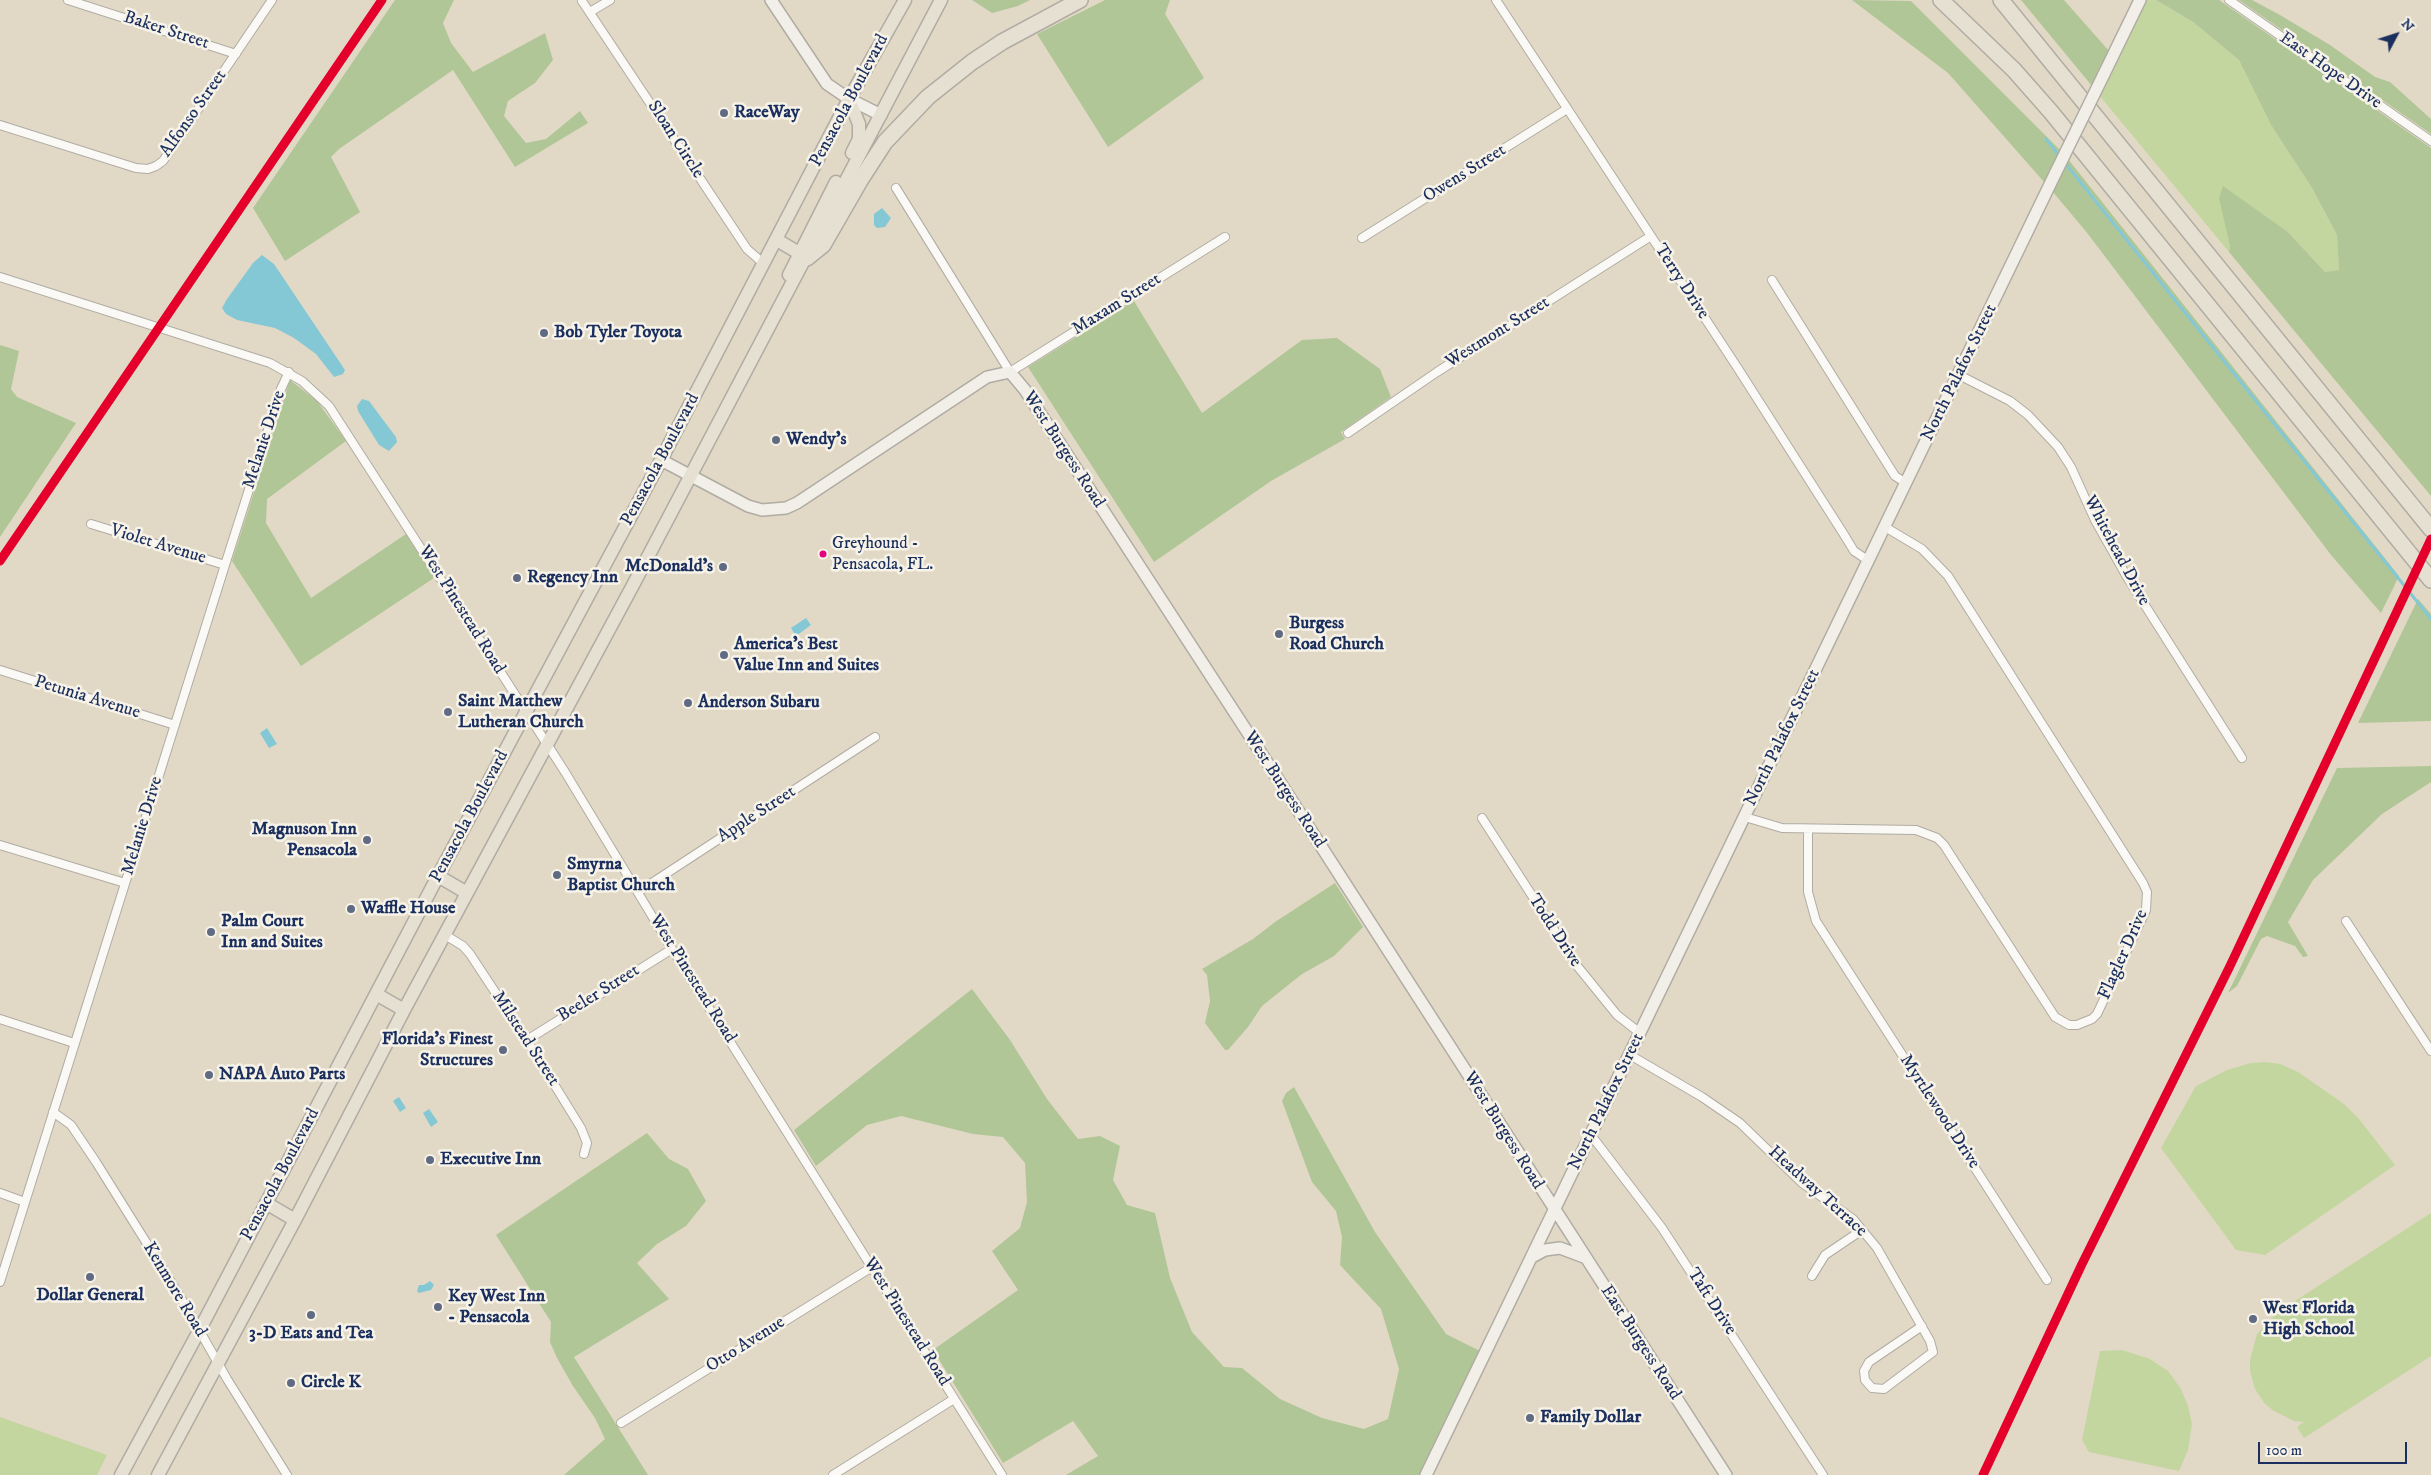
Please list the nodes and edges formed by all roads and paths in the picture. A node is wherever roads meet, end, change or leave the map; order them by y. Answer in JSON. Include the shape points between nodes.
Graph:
{"nodes":[{"id":1,"x":68,"y":0,"type":"edge"},
{"id":2,"x":272,"y":0,"type":"edge"},
{"id":3,"x":610,"y":0,"type":"edge"},
{"id":4,"x":771,"y":0,"type":"edge"},
{"id":5,"x":905,"y":0,"type":"edge"},
{"id":6,"x":941,"y":0,"type":"edge"},
{"id":7,"x":1080,"y":0,"type":"edge"},
{"id":8,"x":1496,"y":0,"type":"edge"},
{"id":9,"x":1941,"y":0,"type":"edge"},
{"id":10,"x":2001,"y":0,"type":"edge"},
{"id":11,"x":2140,"y":0,"type":"edge"},
{"id":12,"x":2229,"y":0,"type":"edge"},
{"id":13,"x":582,"y":1,"type":"dead end"},
{"id":14,"x":590,"y":12,"type":"junction"},
{"id":15,"x":236,"y":54,"type":"junction"},
{"id":16,"x":849,"y":99,"type":"junction"},
{"id":17,"x":1567,"y":109,"type":"junction"},
{"id":18,"x":881,"y":115,"type":"junction"},
{"id":19,"x":0,"y":125,"type":"edge"},
{"id":20,"x":2431,"y":141,"type":"edge"},
{"id":21,"x":896,"y":188,"type":"dead end"},
{"id":22,"x":1650,"y":236,"type":"junction"},
{"id":23,"x":1224,"y":237,"type":"dead end"},
{"id":24,"x":1362,"y":238,"type":"dead end"},
{"id":25,"x":777,"y":240,"type":"junction"},
{"id":26,"x":803,"y":255,"type":"junction"},
{"id":27,"x":764,"y":264,"type":"junction"},
{"id":28,"x":0,"y":277,"type":"edge"},
{"id":29,"x":1772,"y":280,"type":"dead end"},
{"id":30,"x":289,"y":372,"type":"junction"},
{"id":31,"x":1010,"y":372,"type":"junction"},
{"id":32,"x":1959,"y":375,"type":"junction"},
{"id":33,"x":1348,"y":434,"type":"dead end"},
{"id":34,"x":661,"y":460,"type":"junction"},
{"id":35,"x":691,"y":475,"type":"junction"},
{"id":36,"x":1906,"y":483,"type":"junction"},
{"id":37,"x":91,"y":524,"type":"dead end"},
{"id":38,"x":1885,"y":528,"type":"junction"},
{"id":39,"x":2431,"y":529,"type":"edge"},
{"id":40,"x":1869,"y":561,"type":"junction"},
{"id":41,"x":225,"y":565,"type":"junction"},
{"id":42,"x":2431,"y":580,"type":"edge"},
{"id":43,"x":0,"y":670,"type":"edge"},
{"id":44,"x":527,"y":712,"type":"junction"},
{"id":45,"x":175,"y":725,"type":"junction"},
{"id":46,"x":875,"y":737,"type":"dead end"},
{"id":47,"x":548,"y":744,"type":"junction"},
{"id":48,"x":2242,"y":758,"type":"dead end"},
{"id":49,"x":1745,"y":817,"type":"junction"},
{"id":50,"x":1482,"y":818,"type":"dead end"},
{"id":51,"x":1808,"y":829,"type":"junction"},
{"id":52,"x":0,"y":845,"type":"edge"},
{"id":53,"x":438,"y":876,"type":"junction"},
{"id":54,"x":125,"y":883,"type":"junction"},
{"id":55,"x":638,"y":892,"type":"junction"},
{"id":56,"x":467,"y":893,"type":"junction"},
{"id":57,"x":2346,"y":921,"type":"dead end"},
{"id":58,"x":445,"y":935,"type":"junction"},
{"id":59,"x":672,"y":949,"type":"junction"},
{"id":60,"x":376,"y":994,"type":"junction"},
{"id":61,"x":404,"y":1010,"type":"junction"},
{"id":62,"x":0,"y":1019,"type":"edge"},
{"id":63,"x":1640,"y":1032,"type":"junction"},
{"id":64,"x":527,"y":1040,"type":"junction"},
{"id":65,"x":74,"y":1043,"type":"junction"},
{"id":66,"x":2431,"y":1051,"type":"edge"},
{"id":67,"x":1630,"y":1055,"type":"junction"},
{"id":68,"x":53,"y":1112,"type":"junction"},
{"id":69,"x":1591,"y":1135,"type":"junction"},
{"id":70,"x":584,"y":1154,"type":"dead end"},
{"id":71,"x":0,"y":1194,"type":"edge"},
{"id":72,"x":25,"y":1202,"type":"junction"},
{"id":73,"x":266,"y":1203,"type":"junction"},
{"id":74,"x":1554,"y":1211,"type":"junction"},
{"id":75,"x":295,"y":1220,"type":"junction"},
{"id":76,"x":1862,"y":1230,"type":"junction"},
{"id":77,"x":1532,"y":1257,"type":"junction"},
{"id":78,"x":1584,"y":1257,"type":"junction"},
{"id":79,"x":872,"y":1266,"type":"junction"},
{"id":80,"x":1812,"y":1276,"type":"dead end"},
{"id":81,"x":2047,"y":1280,"type":"dead end"},
{"id":82,"x":0,"y":1282,"type":"edge"},
{"id":83,"x":1922,"y":1326,"type":"junction"},
{"id":84,"x":199,"y":1331,"type":"junction"},
{"id":85,"x":217,"y":1362,"type":"junction"},
{"id":86,"x":954,"y":1399,"type":"junction"},
{"id":87,"x":621,"y":1424,"type":"dead end"},
{"id":88,"x":121,"y":1475,"type":"edge"},
{"id":89,"x":158,"y":1475,"type":"edge"},
{"id":90,"x":287,"y":1475,"type":"edge"},
{"id":91,"x":833,"y":1475,"type":"edge"},
{"id":92,"x":1002,"y":1475,"type":"edge"},
{"id":93,"x":1426,"y":1475,"type":"edge"},
{"id":94,"x":1726,"y":1475,"type":"edge"},
{"id":95,"x":1823,"y":1475,"type":"edge"}],
"edges":[{"from":1,"to":15,"type":"street","name":"Baker Street"},
{"from":2,"to":15,"type":"street","name":"Alfonso Street"},
{"from":3,"to":14,"type":"street"},
{"from":4,"to":16,"type":"main road","via":[[822,79]]},
{"from":5,"to":16,"type":"main road","name":"Pensacola Boulevard"},
{"from":6,"to":18,"type":"main road","name":"Pensacola Boulevard"},
{"from":7,"to":26,"type":"highway","via":[[1002,42],[928,97],[885,142],[823,245]]},
{"from":8,"to":17,"type":"street","name":"Terry Drive"},
{"from":9,"to":42,"type":"highway","via":[[2014,70],[2051,112]]},
{"from":10,"to":39,"type":"highway"},
{"from":11,"to":32,"type":"main road","name":"North Palafox Street","bridge":true},
{"from":12,"to":20,"type":"street","name":"East Hope Drive"},
{"from":13,"to":14,"type":"street","name":"Sloan Circle"},
{"from":14,"to":27,"type":"street","name":"Sloan Circle","via":[[747,249]]},
{"from":15,"to":19,"type":"street","name":"Alfonso Street","via":[[163,161],[148,169]]},
{"from":16,"to":18,"type":"main road"},
{"from":16,"to":25,"type":"main road","name":"Pensacola Boulevard"},
{"from":16,"to":26,"type":"main road","via":[[859,124],[859,139]]},
{"from":17,"to":22,"type":"street","name":"Terry Drive"},
{"from":17,"to":24,"type":"street","name":"Owens Street"},
{"from":18,"to":26,"type":"main road","name":"Pensacola Boulevard"},
{"from":21,"to":31,"type":"street","name":"West Burgess Road"},
{"from":22,"to":33,"type":"street","name":"Westmont Street","via":[[1436,372]]},
{"from":22,"to":40,"type":"street","name":"Terry Drive","via":[[1843,534],[1854,550]]},
{"from":23,"to":31,"type":"street","name":"Maxam Street"},
{"from":25,"to":26,"type":"main road"},
{"from":25,"to":27,"type":"main road","name":"Pensacola Boulevard"},
{"from":26,"to":35,"type":"main road","name":"Pensacola Boulevard"},
{"from":27,"to":34,"type":"main road","name":"Pensacola Boulevard"},
{"from":28,"to":30,"type":"street","name":"West Pinestead Road","via":[[258,358]]},
{"from":29,"to":36,"type":"street","via":[[1895,476]]},
{"from":30,"to":41,"type":"street","name":"Melanie Drive"},
{"from":30,"to":44,"type":"street","name":"West Pinestead Road","via":[[321,397],[340,422]]},
{"from":31,"to":35,"type":"main road","via":[[987,377],[786,508],[762,510],[748,506]]},
{"from":31,"to":74,"type":"main road","name":"West Burgess Road","via":[[1025,390],[1283,787]]},
{"from":32,"to":36,"type":"main road","name":"North Palafox Street"},
{"from":32,"to":48,"type":"street","name":"Whitehead Drive","via":[[2010,401],[2058,447],[2071,466],[2095,520],[2127,577]]},
{"from":34,"to":35,"type":"main road"},
{"from":34,"to":44,"type":"main road","name":"Pensacola Boulevard"},
{"from":35,"to":47,"type":"main road","name":"Pensacola Boulevard"},
{"from":36,"to":38,"type":"main road","name":"North Palafox Street"},
{"from":37,"to":41,"type":"street","name":"Violet Avenue"},
{"from":38,"to":40,"type":"main road","name":"North Palafox Street"},
{"from":38,"to":51,"type":"street","name":"Flagler Drive","via":[[1922,549],[1948,576],[2143,883],[2147,892],[2146,910],[2097,1014],[2084,1024],[2069,1025],[2055,1017],[1937,838],[1916,830]]},
{"from":40,"to":49,"type":"main road","name":"North Palafox Street"},
{"from":41,"to":45,"type":"street","name":"Melanie Drive"},
{"from":43,"to":45,"type":"street","name":"Petunia Avenue"},
{"from":44,"to":47,"type":"street","name":"West Pinestead Road"},
{"from":44,"to":53,"type":"main road","name":"Pensacola Boulevard"},
{"from":45,"to":54,"type":"street","name":"Melanie Drive"},
{"from":46,"to":55,"type":"street","name":"Apple Street"},
{"from":47,"to":55,"type":"street","name":"West Pinestead Road"},
{"from":47,"to":56,"type":"main road","name":"Pensacola Boulevard"},
{"from":49,"to":51,"type":"street","name":"Flagler Drive","via":[[1782,828]]},
{"from":49,"to":63,"type":"main road","name":"North Palafox Street"},
{"from":50,"to":63,"type":"street","name":"Todd Drive","via":[[1578,967],[1616,1015]]},
{"from":51,"to":81,"type":"street","name":"Myrtlewood Drive","via":[[1808,892],[1811,907],[1831,945]]},
{"from":52,"to":54,"type":"street"},
{"from":53,"to":56,"type":"main road"},
{"from":53,"to":60,"type":"main road","name":"Pensacola Boulevard"},
{"from":54,"to":65,"type":"street","name":"Melanie Drive"},
{"from":55,"to":59,"type":"street","name":"West Pinestead Road"},
{"from":56,"to":58,"type":"main road","name":"Pensacola Boulevard"},
{"from":57,"to":66,"type":"street"},
{"from":58,"to":61,"type":"main road","name":"Pensacola Boulevard"},
{"from":58,"to":64,"type":"street","name":"Milstead Street","via":[[470,954]]},
{"from":59,"to":64,"type":"street","name":"Beeler Street"},
{"from":59,"to":79,"type":"street","name":"West Pinestead Road"},
{"from":60,"to":61,"type":"main road"},
{"from":60,"to":73,"type":"main road","name":"Pensacola Boulevard"},
{"from":61,"to":75,"type":"main road","name":"Pensacola Boulevard"},
{"from":62,"to":65,"type":"street"},
{"from":63,"to":67,"type":"main road","name":"North Palafox Street"},
{"from":64,"to":70,"type":"street","name":"Milstead Street","via":[[581,1128],[587,1143]]},
{"from":65,"to":68,"type":"street","name":"Melanie Drive"},
{"from":67,"to":69,"type":"main road","name":"North Palafox Street"},
{"from":67,"to":76,"type":"street","name":"Headway Terrace","via":[[1740,1123],[1802,1183],[1853,1219]]},
{"from":68,"to":72,"type":"street","name":"Melanie Drive"},
{"from":68,"to":84,"type":"street","name":"Kenmore Road","via":[[71,1125],[96,1162]]},
{"from":69,"to":74,"type":"main road","name":"North Palafox Street"},
{"from":69,"to":95,"type":"street","name":"Taft Drive","via":[[1656,1220]]},
{"from":71,"to":72,"type":"street"},
{"from":72,"to":82,"type":"street","name":"Melanie Drive"},
{"from":73,"to":75,"type":"main road"},
{"from":73,"to":84,"type":"main road","name":"Pensacola Boulevard"},
{"from":74,"to":77,"type":"main road","name":"North Palafox Street"},
{"from":74,"to":78,"type":"main road","name":"East Burgess Road"},
{"from":75,"to":85,"type":"main road","name":"Pensacola Boulevard"},
{"from":76,"to":80,"type":"street","via":[[1826,1255]]},
{"from":76,"to":83,"type":"street","name":"Headway Terrace","via":[[1877,1248]]},
{"from":77,"to":78,"type":"main road","via":[[1545,1250],[1560,1248]]},
{"from":77,"to":93,"type":"main road","name":"North Palafox Street"},
{"from":78,"to":94,"type":"main road","name":"East Burgess Road"},
{"from":79,"to":86,"type":"street","name":"West Pinestead Road"},
{"from":79,"to":87,"type":"street","name":"Otto Avenue"},
{"from":83,"to":83,"type":"street","name":"Headway Terrace","via":[[1933,1352],[1884,1389],[1872,1388],[1865,1380],[1864,1371],[1869,1362]]},
{"from":84,"to":85,"type":"street","name":"Kenmore Road"},
{"from":84,"to":88,"type":"main road","name":"Pensacola Boulevard"},
{"from":85,"to":89,"type":"main road","name":"Pensacola Boulevard"},
{"from":85,"to":90,"type":"street","name":"Kenmore Road"},
{"from":86,"to":91,"type":"street"},
{"from":86,"to":92,"type":"street","name":"West Pinestead Road"}]}
